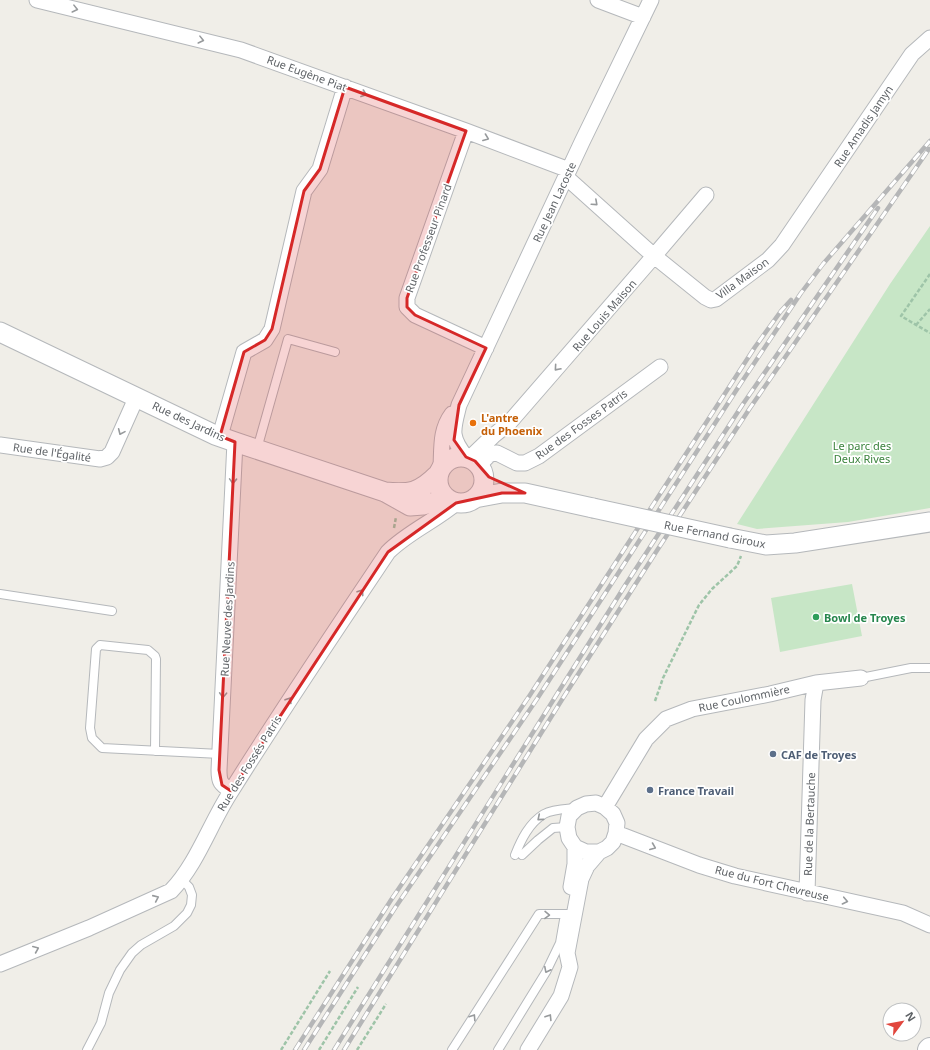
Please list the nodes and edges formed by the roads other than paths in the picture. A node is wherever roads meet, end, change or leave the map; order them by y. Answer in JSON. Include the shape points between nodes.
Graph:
{"nodes":[{"id":1,"x":37,"y":0,"type":"edge"},
{"id":2,"x":598,"y":0,"type":"edge"},
{"id":3,"x":651,"y":0,"type":"edge"},
{"id":4,"x":643,"y":17,"type":"junction"},
{"id":5,"x":930,"y":38,"type":"edge"},
{"id":6,"x":345,"y":87,"type":"junction"},
{"id":7,"x":466,"y":131,"type":"junction"},
{"id":8,"x":568,"y":173,"type":"junction"},
{"id":9,"x":706,"y":195,"type":"dead end"},
{"id":10,"x":800,"y":217,"type":"joint"},
{"id":11,"x":654,"y":256,"type":"junction"},
{"id":12,"x":0,"y":332,"type":"edge"},
{"id":13,"x":486,"y":348,"type":"junction"},
{"id":14,"x":335,"y":352,"type":"dead end"},
{"id":15,"x":660,"y":367,"type":"dead end"},
{"id":16,"x":137,"y":396,"type":"junction"},
{"id":17,"x":459,"y":405,"type":"junction"},
{"id":18,"x":227,"y":439,"type":"junction"},
{"id":19,"x":0,"y":445,"type":"edge"},
{"id":20,"x":257,"y":450,"type":"junction"},
{"id":21,"x":474,"y":463,"type":"junction"},
{"id":22,"x":439,"y":471,"type":"junction"},
{"id":23,"x":384,"y":492,"type":"junction"},
{"id":24,"x":525,"y":493,"type":"junction"},
{"id":25,"x":475,"y":498,"type":"junction"},
{"id":26,"x":452,"y":501,"type":"junction"},
{"id":27,"x":930,"y":522,"type":"edge"},
{"id":28,"x":0,"y":594,"type":"edge"},
{"id":29,"x":112,"y":611,"type":"dead end"},
{"id":30,"x":930,"y":668,"type":"edge"},
{"id":31,"x":861,"y":678,"type":"joint"},
{"id":32,"x":816,"y":683,"type":"junction"},
{"id":33,"x":155,"y":751,"type":"junction"},
{"id":34,"x":220,"y":754,"type":"junction"},
{"id":35,"x":231,"y":791,"type":"junction"},
{"id":36,"x":605,"y":807,"type":"junction"},
{"id":37,"x":577,"y":808,"type":"junction"},
{"id":38,"x":567,"y":827,"type":"junction"},
{"id":39,"x":616,"y":833,"type":"junction"},
{"id":40,"x":575,"y":847,"type":"junction"},
{"id":41,"x":599,"y":852,"type":"junction"},
{"id":42,"x":181,"y":879,"type":"junction"},
{"id":43,"x":807,"y":893,"type":"junction"},
{"id":44,"x":568,"y":916,"type":"junction"},
{"id":45,"x":930,"y":925,"type":"edge"},
{"id":46,"x":0,"y":964,"type":"edge"},
{"id":47,"x":87,"y":1050,"type":"edge"},
{"id":48,"x":452,"y":1050,"type":"edge"},
{"id":49,"x":498,"y":1050,"type":"edge"},
{"id":50,"x":528,"y":1050,"type":"edge"}],
"edges":[{"from":1,"to":6,"type":"street","name":"Rue Eugène Piat","one_way":true,"via":[[242,50]]},
{"from":2,"to":4,"type":"street"},
{"from":3,"to":4,"type":"street","name":"Rue Jean Lacoste"},
{"from":4,"to":8,"type":"street","name":"Rue Jean Lacoste"},
{"from":5,"to":10,"type":"street","name":"Rue Amadis Jamyn","via":[[912,54]]},
{"from":6,"to":7,"type":"street","name":"Rue Eugène Piat","one_way":true},
{"from":6,"to":18,"type":"street","name":"Rue Neuve des Jardins","via":[[320,169],[304,191],[272,329],[265,340],[244,352]]},
{"from":7,"to":8,"type":"street","name":"Rue Eugène Piat","one_way":true},
{"from":7,"to":13,"type":"street","name":"Rue Professeur Pinard","via":[[407,298],[407,307],[415,316]]},
{"from":8,"to":11,"type":"street","one_way":true},
{"from":8,"to":13,"type":"street","name":"Rue Jean Lacoste"},
{"from":9,"to":11,"type":"street","name":"Rue Louis Maison"},
{"from":10,"to":11,"type":"street","name":"Villa Maison","via":[[782,245],[768,260],[716,299],[705,297]]},
{"from":11,"to":21,"type":"street","name":"Rue Louis Maison","one_way":true,"via":[[509,423],[493,436]]},
{"from":12,"to":16,"type":"street","name":"Rue des Jardins"},
{"from":13,"to":17,"type":"street","name":"Rue Jean Lacoste"},
{"from":14,"to":20,"type":"lane","via":[[288,339]]},
{"from":15,"to":21,"type":"street","name":"Rue des Fosses Patris","via":[[540,456],[525,463],[517,463],[497,453]]},
{"from":16,"to":18,"type":"street","name":"Rue des Jardins"},
{"from":16,"to":19,"type":"street","name":"Rue de l'Égalité","one_way":true,"via":[[112,452],[107,457],[100,459]]},
{"from":17,"to":21,"type":"street","name":"Rue Jean Lacoste","via":[[453,430],[454,440]]},
{"from":17,"to":22,"type":"street","name":"Rue Jean Lacoste","via":[[444,429]]},
{"from":18,"to":20,"type":"street","name":"Rue des Jardins"},
{"from":18,"to":34,"type":"street","name":"Rue Neuve des Jardins","one_way":true},
{"from":20,"to":23,"type":"street","name":"Rue des Jardins"},
{"from":21,"to":22,"type":"street","via":[[459,456],[446,462]]},
{"from":21,"to":24,"type":"street","name":"Rue Fernand Giroux","via":[[498,483]]},
{"from":21,"to":25,"type":"street","via":[[484,478],[480,493]]},
{"from":22,"to":23,"type":"street","name":"Rue des Jardins","via":[[428,485],[419,490],[404,493]]},
{"from":22,"to":26,"type":"street","via":[[439,488],[442,494]]},
{"from":23,"to":26,"type":"street","name":"Rue des Jardins","via":[[410,506]]},
{"from":24,"to":25,"type":"street","name":"Rue Fernand Giroux"},
{"from":24,"to":27,"type":"street","name":"Rue Fernand Giroux","bridge":true,"via":[[736,544],[795,543]]},
{"from":25,"to":26,"type":"street","via":[[468,502]]},
{"from":35,"to":26,"type":"street","name":"Rue des Fossés Patris","one_way":true,"via":[[388,552],[397,543],[446,511]]},
{"from":28,"to":29,"type":"lane"},
{"from":30,"to":31,"type":"lane","name":"Rue Coulommière","via":[[911,668]]},
{"from":31,"to":32,"type":"street","name":"Rue Coulommière"},
{"from":32,"to":36,"type":"street","name":"Rue Coulommière","via":[[692,709],[666,719],[646,739]]},
{"from":32,"to":43,"type":"street","name":"Rue de la Bertauche","via":[[813,700]]},
{"from":33,"to":33,"type":"lane","via":[[155,656],[148,650],[100,645],[96,649],[90,728],[92,738],[102,748]]},
{"from":33,"to":34,"type":"lane"},
{"from":34,"to":35,"type":"street","name":"Rue Neuve des Jardins","via":[[219,780]]},
{"from":35,"to":42,"type":"street","name":"Rue des Fossés Patris"},
{"from":36,"to":37,"type":"street","via":[[591,803]]},
{"from":36,"to":39,"type":"street","via":[[615,818]]},
{"from":37,"to":38,"type":"street","via":[[569,816]]},
{"from":37,"to":38,"type":"lane","one_way":true,"via":[[544,814],[524,835],[518,855],[553,828]]},
{"from":38,"to":40,"type":"street","via":[[569,838]]},
{"from":39,"to":41,"type":"street","via":[[613,842]]},
{"from":39,"to":43,"type":"street","name":"Rue du Fort Chevreuse","one_way":true,"via":[[699,865]]},
{"from":40,"to":41,"type":"street","via":[[586,852]]},
{"from":40,"to":44,"type":"street"},
{"from":41,"to":44,"type":"street","via":[[581,878]]},
{"from":46,"to":42,"type":"street","name":"Rue des Fossés Patris","one_way":true,"via":[[160,897],[171,891]]},
{"from":42,"to":47,"type":"lane","via":[[189,887],[192,895],[187,913],[174,926],[132,953],[109,993],[101,1023]]},
{"from":43,"to":45,"type":"street","name":"Rue du Fort Chevreuse","one_way":true,"via":[[903,913]]},
{"from":48,"to":44,"type":"lane","one_way":true,"via":[[539,914]]},
{"from":44,"to":49,"type":"lane","one_way":true,"via":[[560,943],[546,972]]},
{"from":50,"to":44,"type":"street","one_way":true,"via":[[562,996],[570,967],[567,952]]}]}
